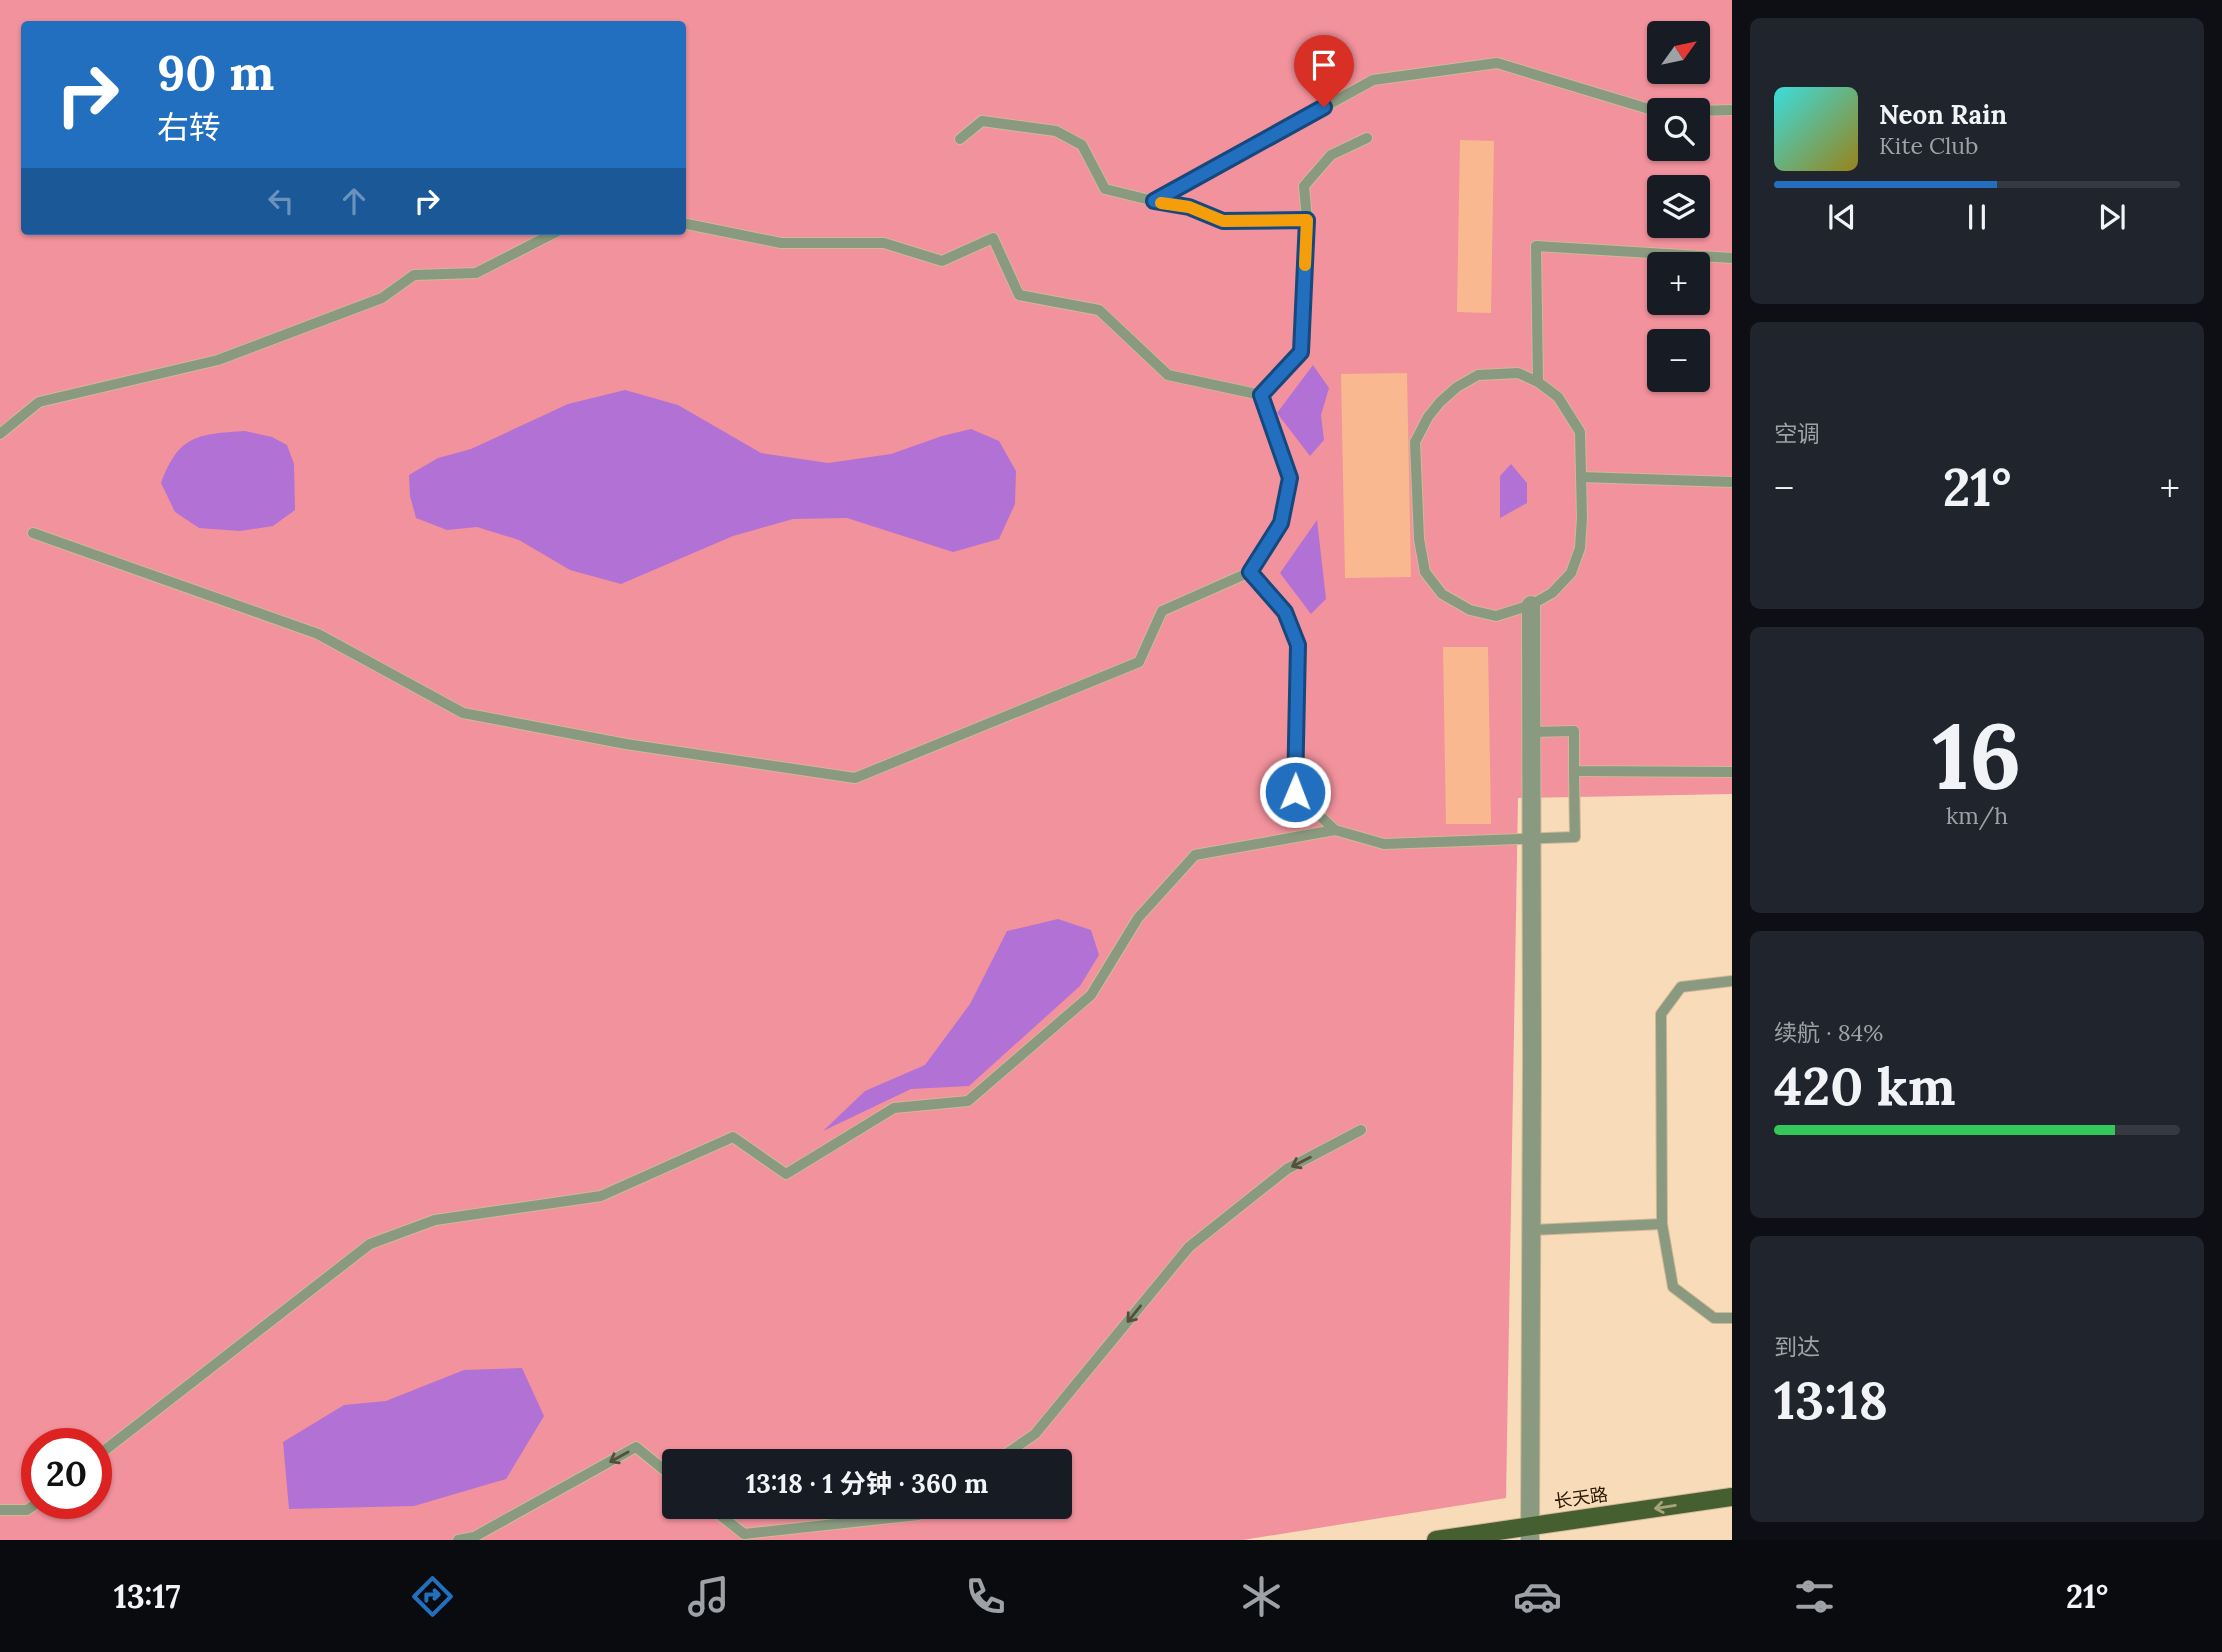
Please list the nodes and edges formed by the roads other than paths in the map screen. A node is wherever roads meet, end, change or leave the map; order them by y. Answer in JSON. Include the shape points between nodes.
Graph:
{"nodes":[{"id":1,"x":1647,"y":110,"type":"edge"},
{"id":2,"x":1732,"y":110,"type":"edge"},
{"id":3,"x":1710,"y":111,"type":"edge"},
{"id":4,"x":1367,"y":138,"type":"dead end"},
{"id":5,"x":960,"y":139,"type":"dead end"},
{"id":6,"x":1154,"y":201,"type":"junction"},
{"id":7,"x":1307,"y":220,"type":"junction"},
{"id":8,"x":686,"y":224,"type":"edge"},
{"id":9,"x":550,"y":235,"type":"edge"},
{"id":10,"x":1732,"y":258,"type":"edge"},
{"id":11,"x":1538,"y":382,"type":"junction"},
{"id":12,"x":1261,"y":395,"type":"junction"},
{"id":13,"x":0,"y":434,"type":"edge"},
{"id":14,"x":1581,"y":477,"type":"junction"},
{"id":15,"x":1732,"y":482,"type":"edge"},
{"id":16,"x":33,"y":533,"type":"dead end"},
{"id":17,"x":1250,"y":572,"type":"junction"},
{"id":18,"x":1531,"y":606,"type":"junction"},
{"id":19,"x":1532,"y":732,"type":"junction"},
{"id":20,"x":1574,"y":771,"type":"junction"},
{"id":21,"x":1732,"y":772,"type":"edge"},
{"id":22,"x":1335,"y":830,"type":"junction"},
{"id":23,"x":1532,"y":837,"type":"junction"},
{"id":24,"x":1732,"y":981,"type":"edge"},
{"id":25,"x":1361,"y":1130,"type":"dead end"},
{"id":26,"x":1662,"y":1224,"type":"junction"},
{"id":27,"x":1532,"y":1230,"type":"junction"},
{"id":28,"x":1732,"y":1318,"type":"edge"},
{"id":29,"x":112,"y":1445,"type":"edge"},
{"id":30,"x":1013,"y":1449,"type":"edge"},
{"id":31,"x":662,"y":1468,"type":"edge"},
{"id":32,"x":1732,"y":1497,"type":"edge"},
{"id":33,"x":0,"y":1510,"type":"edge"},
{"id":34,"x":21,"y":1510,"type":"edge"},
{"id":35,"x":725,"y":1519,"type":"edge"},
{"id":36,"x":881,"y":1519,"type":"edge"},
{"id":37,"x":1530,"y":1533,"type":"edge"},
{"id":38,"x":458,"y":1540,"type":"edge"},
{"id":39,"x":1436,"y":1540,"type":"edge"}],
"edges":[{"from":1,"to":6,"type":"lane","via":[[1497,63],[1373,80]]},
{"from":2,"to":3,"type":"lane"},
{"from":4,"to":7,"type":"lane","via":[[1331,155],[1304,186]]},
{"from":5,"to":6,"type":"lane","via":[[982,121],[1056,131],[1082,145],[1105,189]]},
{"from":6,"to":7,"type":"lane","via":[[1189,207],[1223,221]]},
{"from":7,"to":12,"type":"lane","via":[[1301,352]]},
{"from":8,"to":12,"type":"lane","via":[[781,243],[884,243],[942,261],[993,239],[1018,295],[1099,310],[1168,375]]},
{"from":9,"to":13,"type":"lane","via":[[476,273],[414,275],[382,298],[218,360],[39,402]]},
{"from":10,"to":11,"type":"lane","via":[[1536,246]]},
{"from":11,"to":14,"type":"lane","via":[[1558,397],[1580,432]]},
{"from":11,"to":18,"type":"lane","via":[[1518,373],[1478,375],[1440,402],[1415,442],[1425,572],[1442,594],[1470,610],[1496,616]]},
{"from":12,"to":17,"type":"lane","via":[[1290,478],[1281,523]]},
{"from":14,"to":15,"type":"lane"},
{"from":14,"to":18,"type":"lane","via":[[1580,548],[1571,573]]},
{"from":16,"to":17,"type":"lane","via":[[318,634],[463,713],[626,744],[855,778],[1139,662],[1162,611]]},
{"from":17,"to":22,"type":"lane","via":[[1285,612],[1298,645],[1295,792]]},
{"from":18,"to":19,"type":"street"},
{"from":19,"to":20,"type":"lane","via":[[1574,732]]},
{"from":19,"to":23,"type":"street"},
{"from":20,"to":21,"type":"lane"},
{"from":20,"to":23,"type":"lane","via":[[1575,837]]},
{"from":22,"to":23,"type":"lane","via":[[1384,844]]},
{"from":22,"to":29,"type":"lane","via":[[1195,855],[1138,918],[1091,995],[968,1101],[894,1108],[786,1174],[733,1137],[601,1196],[435,1220],[370,1244]]},
{"from":23,"to":27,"type":"street"},
{"from":24,"to":26,"type":"lane","via":[[1681,987],[1661,1014]]},
{"from":25,"to":30,"type":"lane","one_way":true,"via":[[1287,1169],[1189,1247],[1035,1434]]},
{"from":26,"to":27,"type":"lane"},
{"from":26,"to":28,"type":"lane","via":[[1673,1287],[1714,1318]]},
{"from":27,"to":37,"type":"street"},
{"from":31,"to":38,"type":"lane","one_way":true,"via":[[636,1447],[474,1536]]},
{"from":32,"to":37,"type":"main road","name":"长天路","one_way":true},
{"from":33,"to":34,"type":"lane"},
{"from":35,"to":36,"type":"lane","via":[[744,1534]]},
{"from":37,"to":39,"type":"main road","name":"长天路"}]}
